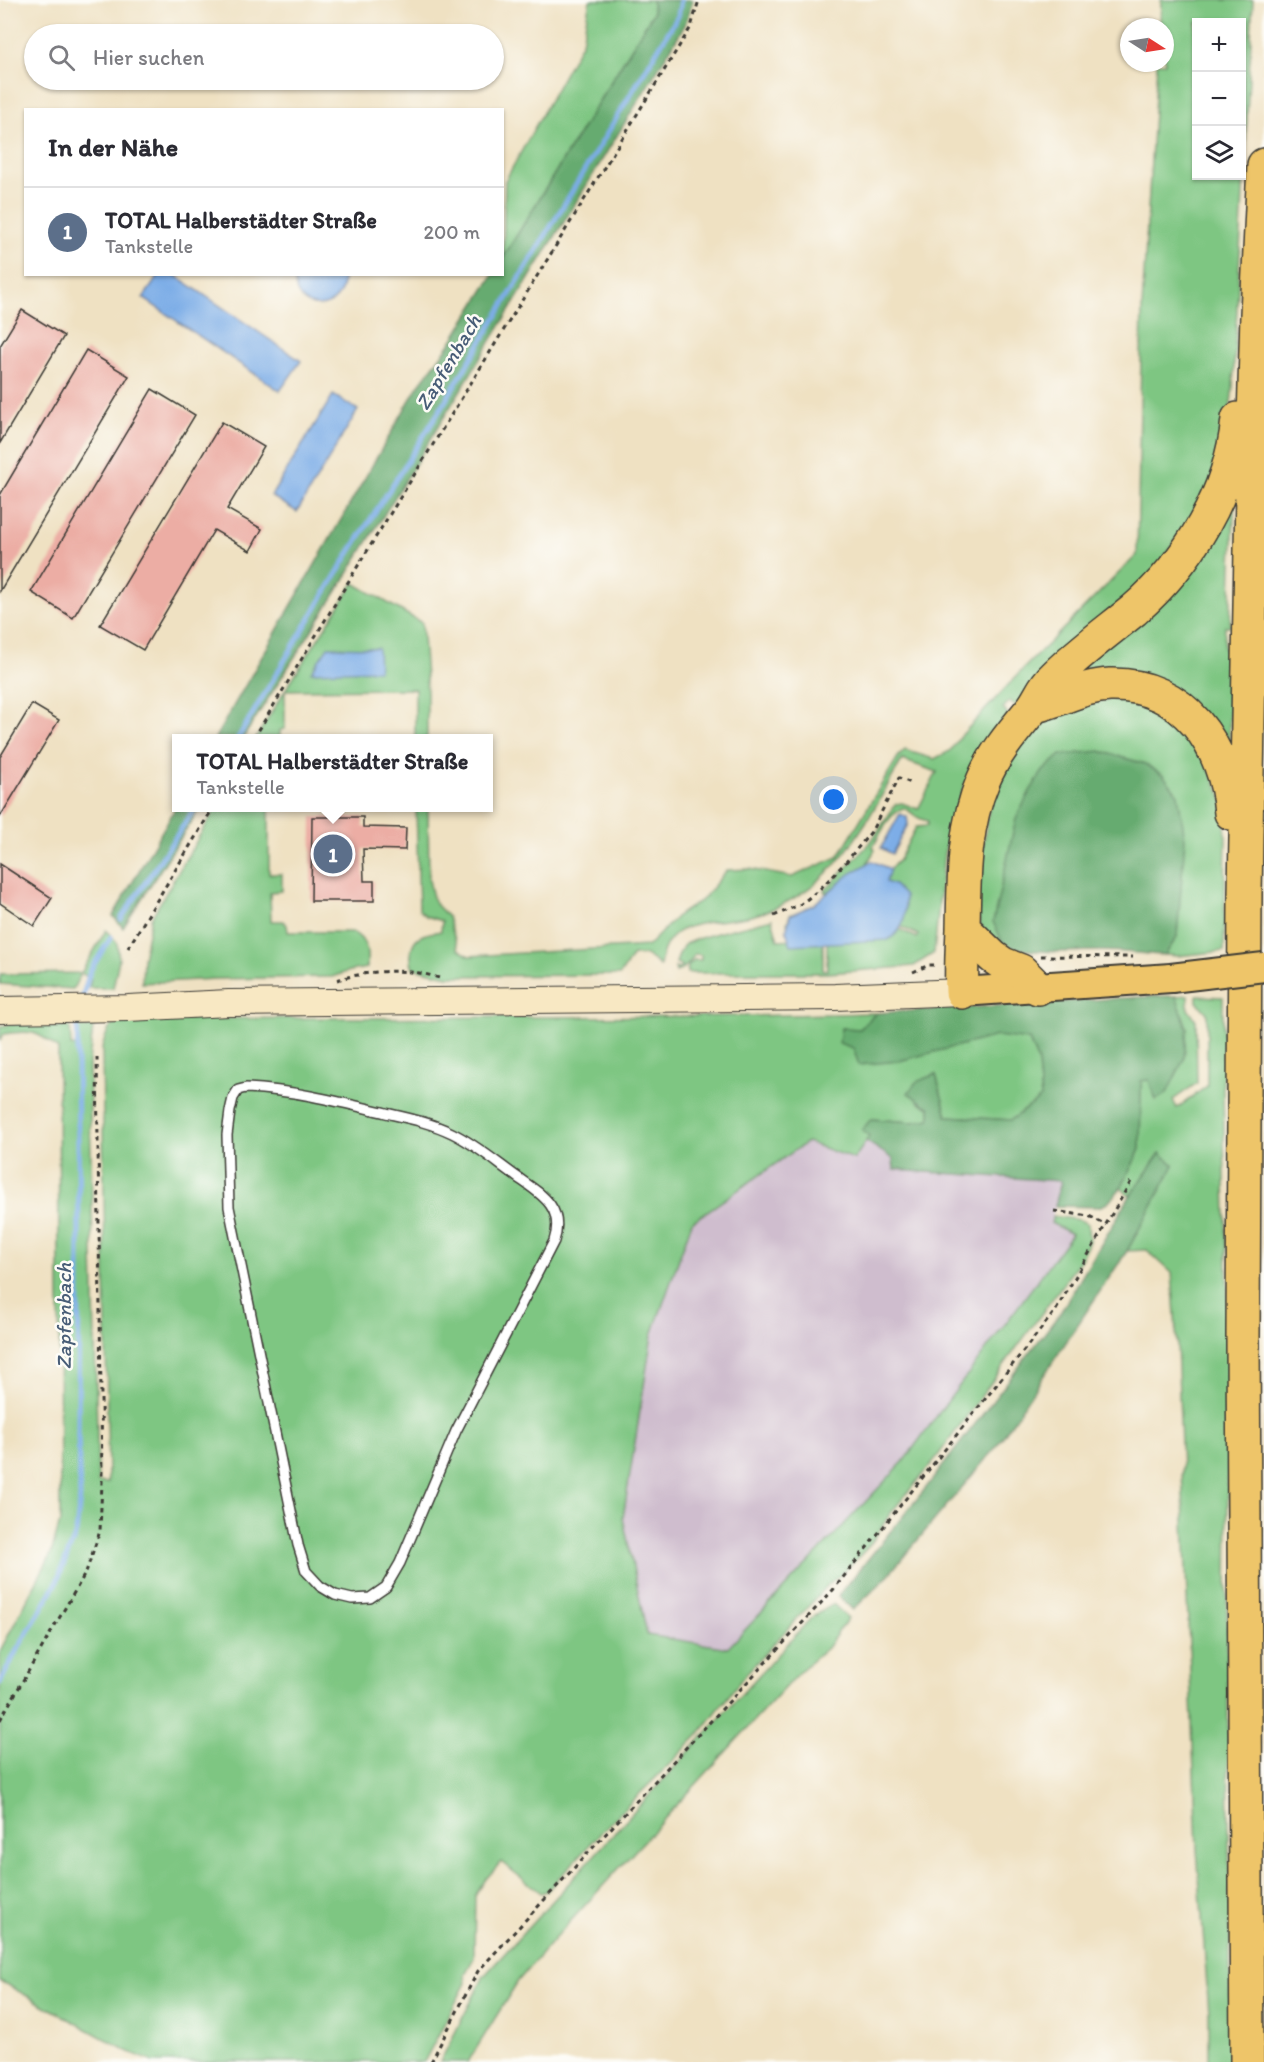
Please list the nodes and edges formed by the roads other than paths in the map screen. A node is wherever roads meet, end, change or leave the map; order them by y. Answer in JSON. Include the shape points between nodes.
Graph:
{"nodes":[{"id":1,"x":1264,"y":165,"type":"edge"},
{"id":2,"x":1256,"y":362,"type":"junction"},
{"id":3,"x":1035,"y":706,"type":"junction"},
{"id":4,"x":1245,"y":894,"type":"junction"},
{"id":5,"x":963,"y":928,"type":"junction"},
{"id":6,"x":1264,"y":967,"type":"edge"},
{"id":7,"x":1037,"y":972,"type":"junction"},
{"id":8,"x":962,"y":978,"type":"junction"},
{"id":9,"x":0,"y":1010,"type":"edge"},
{"id":10,"x":557,"y":1217,"type":"joint"},
{"id":11,"x":1247,"y":2062,"type":"edge"}],
"edges":[{"from":1,"to":2,"type":"highway"},
{"from":2,"to":3,"type":"highway","via":[[1242,382],[1230,461],[1198,536],[1168,576],[1135,609],[1053,677],[1042,689]]},
{"from":2,"to":4,"type":"highway"},
{"from":3,"to":4,"type":"highway","via":[[1076,691],[1111,685],[1144,690],[1186,713],[1208,736],[1224,771],[1230,801],[1232,880]]},
{"from":3,"to":5,"type":"highway","via":[[1006,739],[979,791],[965,856]]},
{"from":4,"to":11,"type":"highway"},
{"from":5,"to":7,"type":"highway","via":[[1003,964]]},
{"from":5,"to":8,"type":"highway"},
{"from":6,"to":7,"type":"main road","bridge":true,"via":[[1171,978]]},
{"from":7,"to":8,"type":"main road"},
{"from":8,"to":9,"type":"main road","via":[[835,997],[229,1003]]},
{"from":10,"to":10,"type":"lane","via":[[543,1196],[452,1133],[420,1121],[279,1090],[238,1090],[227,1135],[229,1207],[298,1545],[306,1571],[320,1586],[352,1599],[370,1598],[386,1587],[456,1431],[554,1241]]}]}
